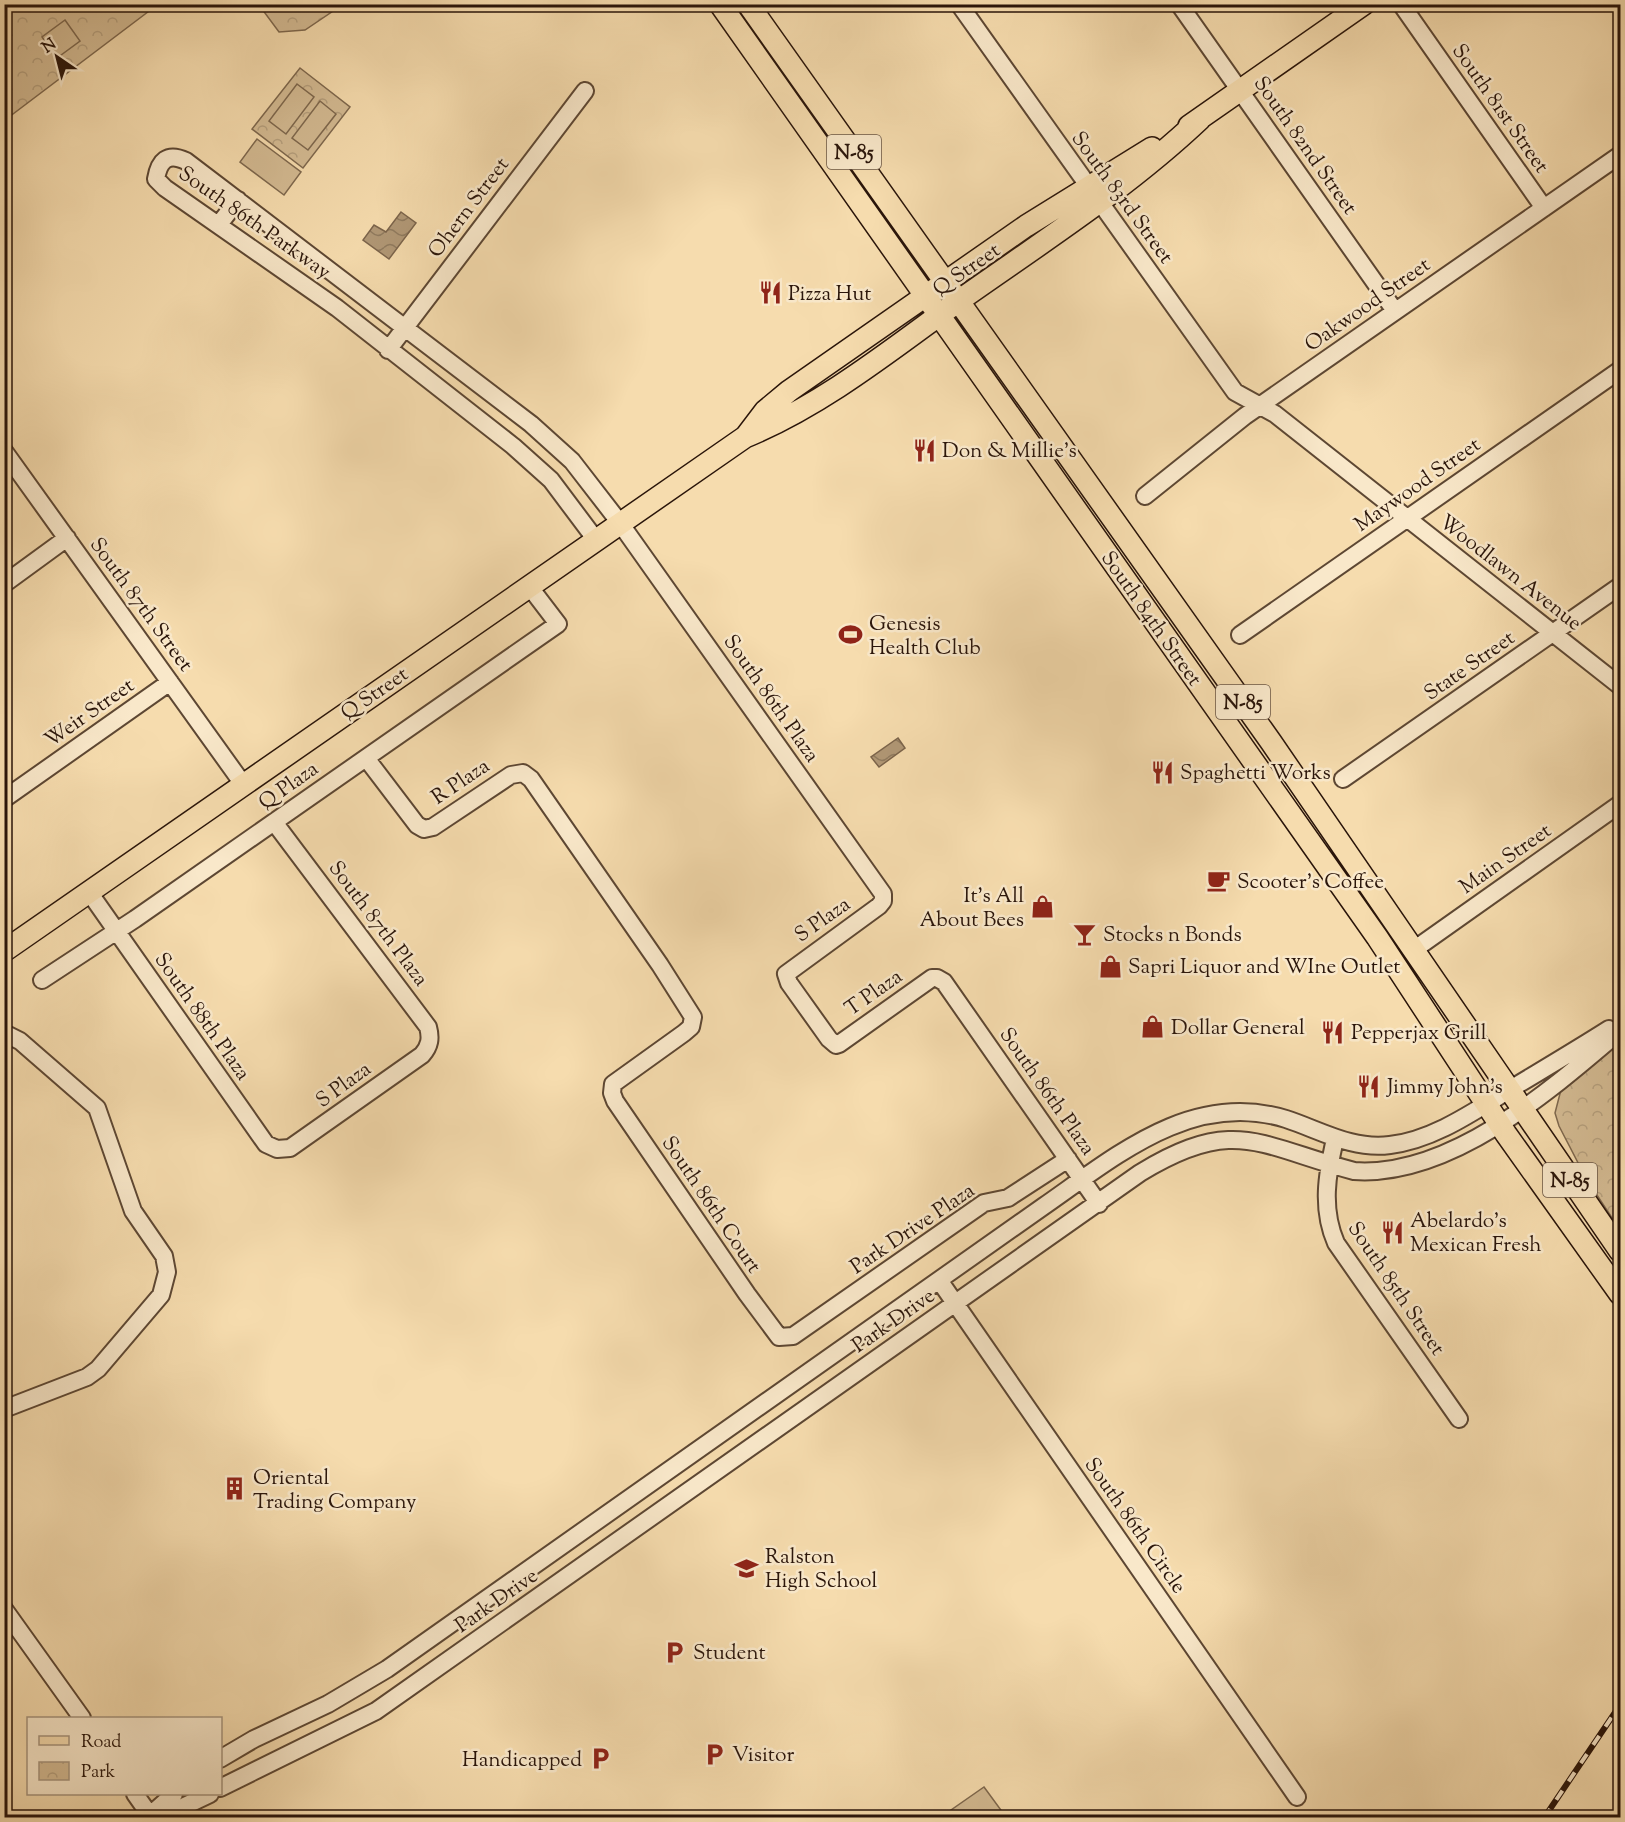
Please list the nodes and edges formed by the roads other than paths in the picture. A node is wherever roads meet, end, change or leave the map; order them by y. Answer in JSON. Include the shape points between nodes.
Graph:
{"nodes":[{"id":1,"x":720,"y":4,"type":"edge"},
{"id":2,"x":748,"y":4,"type":"edge"},
{"id":3,"x":959,"y":4,"type":"edge"},
{"id":4,"x":1179,"y":4,"type":"edge"},
{"id":5,"x":1364,"y":4,"type":"edge"},
{"id":6,"x":1401,"y":4,"type":"edge"},
{"id":7,"x":1240,"y":90,"type":"junction"},
{"id":8,"x":585,"y":91,"type":"dead end"},
{"id":9,"x":1620,"y":155,"type":"edge"},
{"id":10,"x":1093,"y":195,"type":"junction"},
{"id":11,"x":238,"y":200,"type":"junction"},
{"id":12,"x":1544,"y":208,"type":"junction"},
{"id":13,"x":220,"y":224,"type":"junction"},
{"id":14,"x":947,"y":282,"type":"junction"},
{"id":15,"x":350,"y":285,"type":"junction"},
{"id":16,"x":927,"y":297,"type":"junction"},
{"id":17,"x":960,"y":300,"type":"junction"},
{"id":18,"x":337,"y":308,"type":"junction"},
{"id":19,"x":1395,"y":311,"type":"junction"},
{"id":20,"x":940,"y":315,"type":"junction"},
{"id":21,"x":406,"y":328,"type":"junction"},
{"id":22,"x":388,"y":350,"type":"junction"},
{"id":23,"x":1620,"y":370,"type":"edge"},
{"id":24,"x":1259,"y":406,"type":"junction"},
{"id":25,"x":512,"y":409,"type":"junction"},
{"id":26,"x":494,"y":432,"type":"junction"},
{"id":27,"x":745,"y":437,"type":"junction"},
{"id":28,"x":4,"y":451,"type":"edge"},
{"id":29,"x":585,"y":478,"type":"junction"},
{"id":30,"x":562,"y":494,"type":"junction"},
{"id":31,"x":1145,"y":496,"type":"dead end"},
{"id":32,"x":1407,"y":519,"type":"junction"},
{"id":33,"x":620,"y":523,"type":"junction"},
{"id":34,"x":67,"y":538,"type":"junction"},
{"id":35,"x":596,"y":540,"type":"junction"},
{"id":36,"x":4,"y":584,"type":"edge"},
{"id":37,"x":529,"y":586,"type":"junction"},
{"id":38,"x":1620,"y":586,"type":"edge"},
{"id":39,"x":1554,"y":634,"type":"junction"},
{"id":40,"x":1240,"y":635,"type":"dead end"},
{"id":41,"x":170,"y":682,"type":"junction"},
{"id":42,"x":1620,"y":686,"type":"edge"},
{"id":43,"x":366,"y":758,"type":"junction"},
{"id":44,"x":1343,"y":780,"type":"dead end"},
{"id":45,"x":243,"y":784,"type":"junction"},
{"id":46,"x":4,"y":799,"type":"edge"},
{"id":47,"x":1620,"y":804,"type":"edge"},
{"id":48,"x":274,"y":822,"type":"junction"},
{"id":49,"x":89,"y":892,"type":"junction"},
{"id":50,"x":883,"y":901,"type":"joint"},
{"id":51,"x":116,"y":930,"type":"junction"},
{"id":52,"x":1415,"y":949,"type":"junction"},
{"id":53,"x":4,"y":951,"type":"edge"},
{"id":54,"x":937,"y":978,"type":"joint"},
{"id":55,"x":42,"y":980,"type":"dead end"},
{"id":56,"x":1620,"y":1022,"type":"edge"},
{"id":57,"x":1620,"y":1031,"type":"edge"},
{"id":58,"x":4,"y":1033,"type":"edge"},
{"id":59,"x":836,"y":1045,"type":"joint"},
{"id":60,"x":422,"y":1055,"type":"joint"},
{"id":61,"x":612,"y":1088,"type":"joint"},
{"id":62,"x":1510,"y":1089,"type":"junction"},
{"id":63,"x":1486,"y":1104,"type":"junction"},
{"id":64,"x":1522,"y":1107,"type":"junction"},
{"id":65,"x":1499,"y":1122,"type":"junction"},
{"id":66,"x":1335,"y":1139,"type":"junction"},
{"id":67,"x":290,"y":1149,"type":"joint"},
{"id":68,"x":1068,"y":1159,"type":"junction"},
{"id":69,"x":1329,"y":1164,"type":"junction"},
{"id":70,"x":1082,"y":1179,"type":"junction"},
{"id":71,"x":1099,"y":1204,"type":"junction"},
{"id":72,"x":1620,"y":1251,"type":"edge"},
{"id":73,"x":939,"y":1280,"type":"junction"},
{"id":74,"x":1620,"y":1294,"type":"edge"},
{"id":75,"x":956,"y":1304,"type":"junction"},
{"id":76,"x":783,"y":1338,"type":"joint"},
{"id":77,"x":4,"y":1409,"type":"edge"},
{"id":78,"x":1459,"y":1419,"type":"dead end"},
{"id":79,"x":4,"y":1609,"type":"edge"},
{"id":80,"x":81,"y":1717,"type":"edge"},
{"id":81,"x":222,"y":1758,"type":"edge"},
{"id":82,"x":222,"y":1787,"type":"edge"},
{"id":83,"x":136,"y":1795,"type":"edge"},
{"id":84,"x":173,"y":1795,"type":"edge"},
{"id":85,"x":208,"y":1795,"type":"edge"},
{"id":86,"x":1297,"y":1797,"type":"dead end"},
{"id":87,"x":150,"y":1817,"type":"edge"}],
"edges":[{"from":1,"to":16,"type":"main road","name":"South 84th Street","number":"N-85"},
{"from":2,"to":14,"type":"main road","name":"South 84th Street","number":"N-85"},
{"from":3,"to":10,"type":"street","name":"South 83rd Street"},
{"from":4,"to":7,"type":"street","name":"South 82nd Street"},
{"from":5,"to":7,"type":"main road","name":"Q Street"},
{"from":6,"to":12,"type":"street","name":"South 81st Street"},
{"from":7,"to":10,"type":"main road","name":"Q Street"},
{"from":7,"to":19,"type":"street","name":"South 82nd Street"},
{"from":8,"to":21,"type":"street","name":"Ohern Street"},
{"from":9,"to":12,"type":"street","name":"Oakwood Street"},
{"from":10,"to":14,"type":"main road","name":"Q Street"},
{"from":10,"to":17,"type":"main road","name":"Q Street"},
{"from":10,"to":24,"type":"street","name":"South 83rd Street","via":[[1235,392]]},
{"from":11,"to":13,"type":"street"},
{"from":11,"to":13,"type":"street","name":"South 86th Parkway","via":[[176,156],[167,157],[158,166],[156,179]]},
{"from":11,"to":15,"type":"street","name":"South 86th Parkway"},
{"from":12,"to":19,"type":"street","name":"Oakwood Street"},
{"from":13,"to":18,"type":"street","name":"South 86th Parkway"},
{"from":14,"to":16,"type":"main road","name":"Q Street"},
{"from":14,"to":17,"type":"main road","name":"South 84th Street","number":"N-85"},
{"from":15,"to":18,"type":"street"},
{"from":15,"to":21,"type":"street","name":"South 86th Parkway"},
{"from":16,"to":20,"type":"main road","name":"South 84th Street","number":"N-85"},
{"from":16,"to":27,"type":"main road","name":"Q Street","via":[[789,391],[765,411]]},
{"from":17,"to":20,"type":"main road","name":"Q Street"},
{"from":17,"to":52,"type":"main road","name":"South 84th Street","number":"N-85"},
{"from":18,"to":22,"type":"street","name":"South 86th Parkway"},
{"from":19,"to":24,"type":"street","name":"Oakwood Street"},
{"from":20,"to":27,"type":"main road","name":"Q Street","via":[[803,410]]},
{"from":20,"to":63,"type":"main road","name":"South 84th Street","number":"N-85","via":[[1377,937]]},
{"from":21,"to":22,"type":"street","name":"Ohern Street"},
{"from":21,"to":25,"type":"street","name":"South 86th Parkway"},
{"from":22,"to":26,"type":"street","name":"South 86th Parkway"},
{"from":23,"to":32,"type":"street","name":"Maywood Street"},
{"from":24,"to":31,"type":"street","name":"Oakwood Street"},
{"from":24,"to":32,"type":"street","name":"Woodlawn Avenue","via":[[1275,414]]},
{"from":25,"to":26,"type":"street"},
{"from":25,"to":29,"type":"street","name":"South 86th Parkway","via":[[572,461]]},
{"from":26,"to":30,"type":"street","name":"South 86th Parkway"},
{"from":27,"to":33,"type":"main road","name":"Q Street"},
{"from":28,"to":34,"type":"street","name":"South 87th Street"},
{"from":29,"to":30,"type":"street"},
{"from":29,"to":33,"type":"street","name":"South 86th Parkway"},
{"from":30,"to":35,"type":"street","name":"South 86th Parkway"},
{"from":32,"to":39,"type":"street","name":"Woodlawn Avenue"},
{"from":32,"to":40,"type":"street","name":"Maywood Street"},
{"from":33,"to":35,"type":"main road","name":"Q Street"},
{"from":33,"to":50,"type":"street","name":"South 86th Plaza","via":[[882,894]]},
{"from":34,"to":36,"type":"street"},
{"from":34,"to":41,"type":"street","name":"South 87th Street"},
{"from":35,"to":37,"type":"main road","name":"Q Street"},
{"from":37,"to":43,"type":"street","name":"Q Plaza","via":[[558,624]]},
{"from":37,"to":45,"type":"main road","name":"Q Street"},
{"from":38,"to":39,"type":"street","name":"State Street"},
{"from":39,"to":42,"type":"street","name":"Woodlawn Avenue"},
{"from":39,"to":44,"type":"street","name":"State Street"},
{"from":41,"to":45,"type":"street","name":"South 87th Street"},
{"from":41,"to":46,"type":"street","name":"Weir Street"},
{"from":43,"to":48,"type":"street","name":"Q Plaza"},
{"from":43,"to":61,"type":"street","name":"R Plaza","via":[[424,829],[433,827],[511,775],[523,773],[531,779],[691,1011],[693,1021],[684,1033],[616,1081]]},
{"from":45,"to":49,"type":"main road","name":"Q Street"},
{"from":47,"to":52,"type":"street","name":"Main Street"},
{"from":48,"to":51,"type":"street","name":"Q Plaza"},
{"from":48,"to":60,"type":"street","name":"South 87th Plaza","via":[[428,1027],[429,1044]]},
{"from":49,"to":51,"type":"street","name":"South 88th Plaza"},
{"from":49,"to":53,"type":"main road","name":"Q Street"},
{"from":50,"to":59,"type":"street","name":"S Plaza","via":[[786,974]]},
{"from":51,"to":55,"type":"street","name":"Q Plaza"},
{"from":51,"to":67,"type":"street","name":"South 88th Plaza","via":[[266,1144]]},
{"from":52,"to":62,"type":"main road","name":"South 84th Street","number":"N-85"},
{"from":54,"to":59,"type":"street","name":"T Plaza"},
{"from":54,"to":68,"type":"street","name":"South 86th Plaza","via":[[944,982]]},
{"from":56,"to":62,"type":"street","name":"Park Drive"},
{"from":57,"to":64,"type":"street","name":"Park Drive"},
{"from":58,"to":77,"type":"street","via":[[20,1041],[97,1108],[133,1211],[160,1250],[167,1272],[161,1295],[98,1369],[87,1377]]},
{"from":60,"to":67,"type":"street","name":"S Plaza"},
{"from":61,"to":76,"type":"street","name":"South 86th Court","via":[[615,1101],[674,1189],[774,1334]]},
{"from":62,"to":63,"type":"street","name":"Park Drive"},
{"from":62,"to":64,"type":"main road","name":"South 84th Street","number":"N-85"},
{"from":63,"to":65,"type":"main road","name":"South 84th Street","number":"N-85"},
{"from":63,"to":66,"type":"street","name":"Park Drive","via":[[1434,1131],[1390,1145]]},
{"from":64,"to":65,"type":"street","name":"Park Drive"},
{"from":64,"to":72,"type":"main road","name":"South 84th Street","number":"N-85"},
{"from":65,"to":69,"type":"street","name":"Park Drive","via":[[1450,1152],[1405,1168],[1372,1172]]},
{"from":65,"to":74,"type":"main road","name":"South 84th Street","number":"N-85"},
{"from":66,"to":69,"type":"street","name":"South 85th Street"},
{"from":66,"to":70,"type":"street","name":"Park Drive","via":[[1266,1114],[1215,1113],[1153,1132]]},
{"from":68,"to":70,"type":"street","name":"South 86th Plaza"},
{"from":68,"to":76,"type":"street","name":"Park Drive Plaza","via":[[1008,1198],[984,1203],[793,1336]]},
{"from":69,"to":71,"type":"street","name":"Park Drive","via":[[1250,1140],[1212,1141],[1175,1152]]},
{"from":69,"to":78,"type":"street","name":"South 85th Street","via":[[1327,1219],[1336,1243]]},
{"from":70,"to":71,"type":"street","name":"South 86th Plaza"},
{"from":70,"to":73,"type":"street","name":"Park Drive"},
{"from":71,"to":75,"type":"street","name":"Park Drive"},
{"from":73,"to":75,"type":"street","name":"South 86th Circle"},
{"from":73,"to":81,"type":"street","name":"Park Drive","via":[[387,1669]]},
{"from":75,"to":82,"type":"street","name":"Park Drive","via":[[376,1711]]},
{"from":75,"to":86,"type":"street","name":"South 86th Circle"},
{"from":79,"to":80,"type":"street"},
{"from":83,"to":87,"type":"street"},
{"from":84,"to":87,"type":"street"},
{"from":85,"to":87,"type":"street","via":[[170,1813]]}]}
